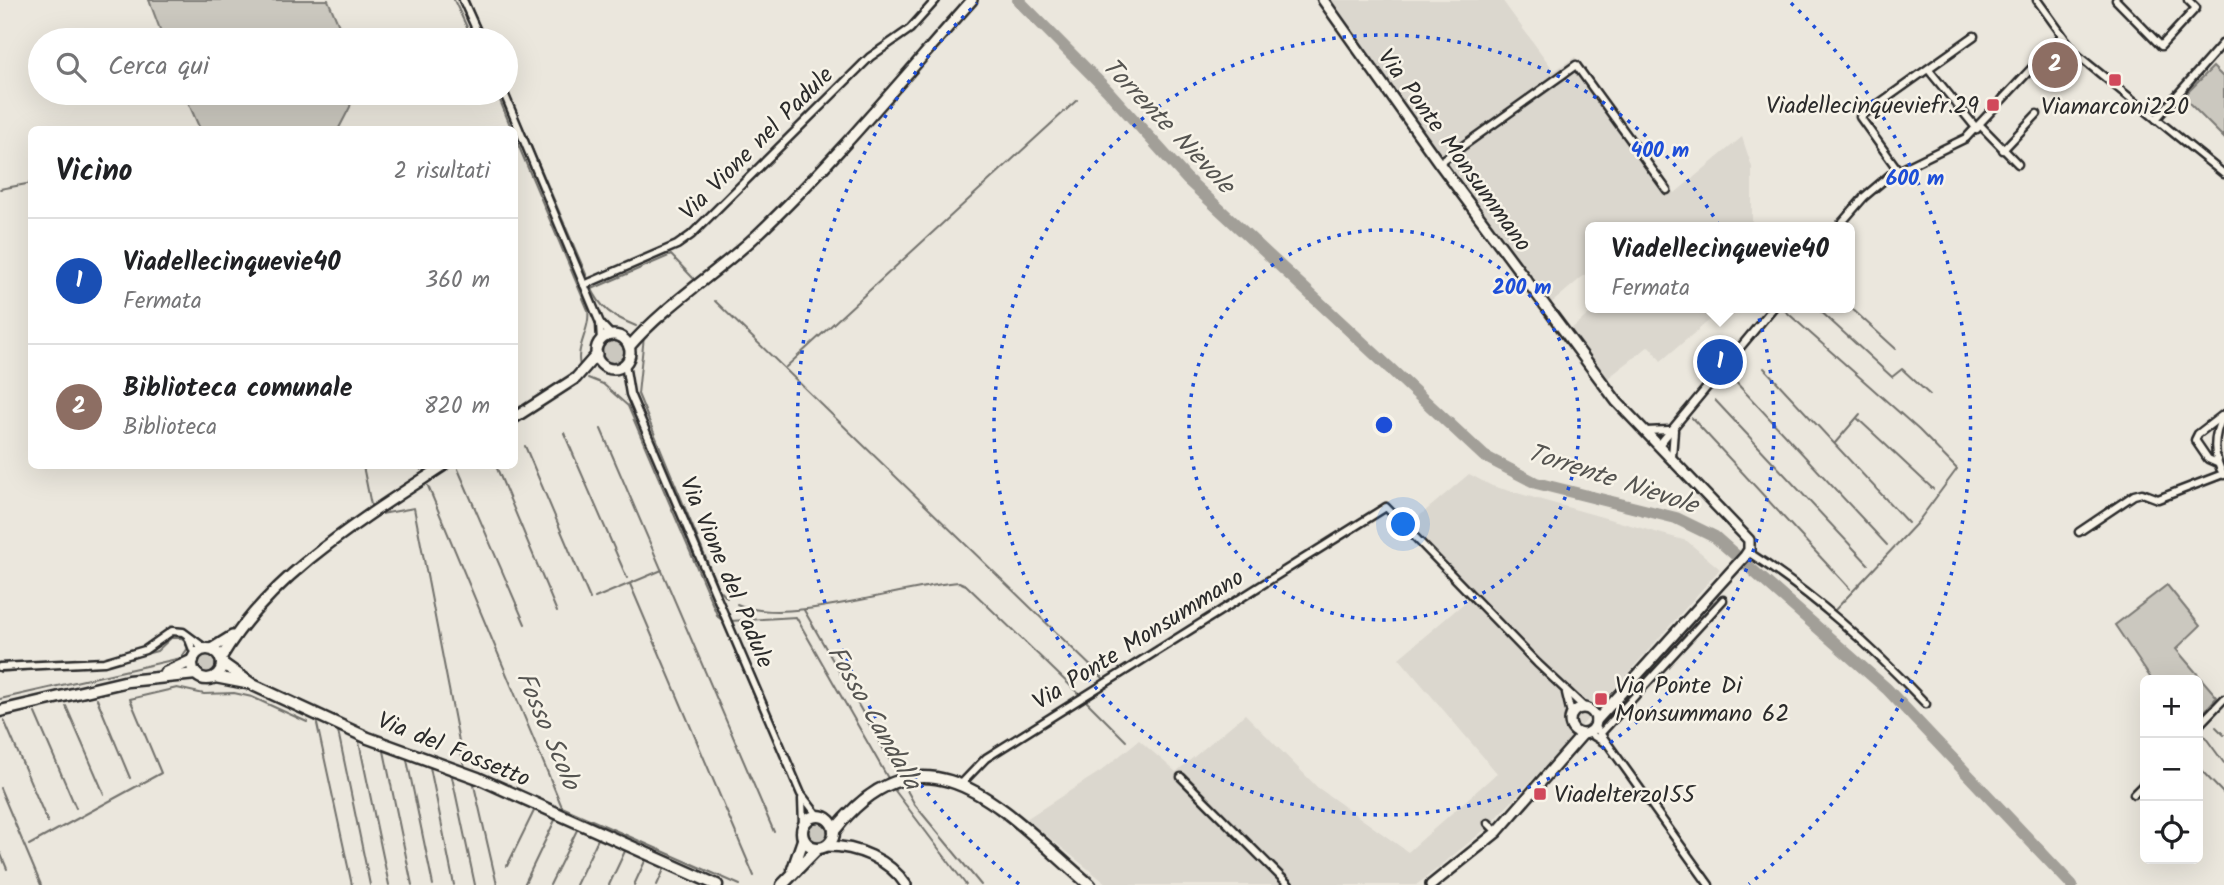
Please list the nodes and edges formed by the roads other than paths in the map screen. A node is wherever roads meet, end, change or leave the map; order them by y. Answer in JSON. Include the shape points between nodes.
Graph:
{"nodes":[{"id":1,"x":463,"y":0,"type":"edge"},
{"id":2,"x":936,"y":0,"type":"edge"},
{"id":3,"x":972,"y":0,"type":"edge"},
{"id":4,"x":1323,"y":0,"type":"edge"},
{"id":5,"x":2037,"y":0,"type":"edge"},
{"id":6,"x":2116,"y":0,"type":"edge"},
{"id":7,"x":2188,"y":0,"type":"edge"},
{"id":8,"x":476,"y":28,"type":"edge"},
{"id":9,"x":1974,"y":36,"type":"dead end"},
{"id":10,"x":2062,"y":37,"type":"junction"},
{"id":11,"x":2224,"y":42,"type":"edge"},
{"id":12,"x":1928,"y":69,"type":"junction"},
{"id":13,"x":509,"y":105,"type":"edge"},
{"id":14,"x":2037,"y":114,"type":"dead end"},
{"id":15,"x":2156,"y":119,"type":"junction"},
{"id":16,"x":518,"y":126,"type":"edge"},
{"id":17,"x":518,"y":127,"type":"edge"},
{"id":18,"x":1978,"y":127,"type":"junction"},
{"id":19,"x":2003,"y":150,"type":"junction"},
{"id":20,"x":1439,"y":163,"type":"junction"},
{"id":21,"x":2018,"y":164,"type":"dead end"},
{"id":22,"x":1898,"y":170,"type":"junction"},
{"id":23,"x":2224,"y":174,"type":"edge"},
{"id":24,"x":1667,"y":190,"type":"dead end"},
{"id":25,"x":1842,"y":222,"type":"edge"},
{"id":26,"x":584,"y":285,"type":"junction"},
{"id":27,"x":1769,"y":313,"type":"edge"},
{"id":28,"x":653,"y":322,"type":"junction"},
{"id":29,"x":600,"y":323,"type":"junction"},
{"id":30,"x":617,"y":337,"type":"junction"},
{"id":31,"x":601,"y":341,"type":"junction"},
{"id":32,"x":629,"y":347,"type":"junction"},
{"id":33,"x":597,"y":354,"type":"junction"},
{"id":34,"x":625,"y":364,"type":"junction"},
{"id":35,"x":605,"y":367,"type":"junction"},
{"id":36,"x":576,"y":378,"type":"junction"},
{"id":37,"x":2224,"y":414,"type":"edge"},
{"id":38,"x":518,"y":415,"type":"edge"},
{"id":39,"x":1674,"y":428,"type":"junction"},
{"id":40,"x":1643,"y":431,"type":"junction"},
{"id":41,"x":1658,"y":446,"type":"junction"},
{"id":42,"x":1672,"y":460,"type":"junction"},
{"id":43,"x":2217,"y":463,"type":"junction"},
{"id":44,"x":439,"y":469,"type":"edge"},
{"id":45,"x":2223,"y":475,"type":"edge"},
{"id":46,"x":2079,"y":532,"type":"dead end"},
{"id":47,"x":1747,"y":554,"type":"junction"},
{"id":48,"x":1723,"y":600,"type":"dead end"},
{"id":49,"x":239,"y":630,"type":"junction"},
{"id":50,"x":187,"y":635,"type":"junction"},
{"id":51,"x":209,"y":649,"type":"junction"},
{"id":52,"x":194,"y":658,"type":"junction"},
{"id":53,"x":222,"y":660,"type":"junction"},
{"id":54,"x":0,"y":667,"type":"edge"},
{"id":55,"x":196,"y":674,"type":"junction"},
{"id":56,"x":158,"y":676,"type":"junction"},
{"id":57,"x":215,"y":677,"type":"junction"},
{"id":58,"x":253,"y":685,"type":"junction"},
{"id":59,"x":1566,"y":691,"type":"junction"},
{"id":60,"x":2224,"y":699,"type":"edge"},
{"id":61,"x":1620,"y":701,"type":"junction"},
{"id":62,"x":1926,"y":704,"type":"dead end"},
{"id":63,"x":1588,"y":709,"type":"junction"},
{"id":64,"x":0,"y":711,"type":"edge"},
{"id":65,"x":1571,"y":714,"type":"junction"},
{"id":66,"x":2203,"y":721,"type":"edge"},
{"id":67,"x":1571,"y":729,"type":"junction"},
{"id":68,"x":1592,"y":730,"type":"junction"},
{"id":69,"x":1607,"y":744,"type":"junction"},
{"id":70,"x":1564,"y":758,"type":"junction"},
{"id":71,"x":1181,"y":778,"type":"dead end"},
{"id":72,"x":962,"y":783,"type":"junction"},
{"id":73,"x":2140,"y":787,"type":"edge"},
{"id":74,"x":801,"y":794,"type":"junction"},
{"id":75,"x":2134,"y":794,"type":"dead end"},
{"id":76,"x":856,"y":805,"type":"junction"},
{"id":77,"x":822,"y":817,"type":"junction"},
{"id":78,"x":1488,"y":823,"type":"dead end"},
{"id":79,"x":803,"y":825,"type":"junction"},
{"id":80,"x":1497,"y":832,"type":"junction"},
{"id":81,"x":834,"y":833,"type":"junction"},
{"id":82,"x":803,"y":840,"type":"junction"},
{"id":83,"x":823,"y":847,"type":"junction"},
{"id":84,"x":848,"y":848,"type":"junction"},
{"id":85,"x":786,"y":881,"type":"edge"},
{"id":86,"x":717,"y":885,"type":"edge"},
{"id":87,"x":906,"y":885,"type":"edge"},
{"id":88,"x":1090,"y":885,"type":"edge"},
{"id":89,"x":1289,"y":885,"type":"edge"},
{"id":90,"x":1431,"y":885,"type":"edge"},
{"id":91,"x":1709,"y":885,"type":"edge"}],
"edges":[{"from":1,"to":8,"type":"street"},
{"from":2,"to":26,"type":"street","name":"Via Vione nel Padule","via":[[910,29],[870,57],[691,235]]},
{"from":3,"to":28,"type":"street","via":[[783,210]]},
{"from":4,"to":20,"type":"street","name":"Via Ponte Monsummano"},
{"from":5,"to":10,"type":"street"},
{"from":6,"to":7,"type":"street","via":[[2161,46],[2196,8]]},
{"from":9,"to":12,"type":"street"},
{"from":10,"to":15,"type":"street","via":[[2092,68]]},
{"from":10,"to":18,"type":"street"},
{"from":11,"to":15,"type":"street"},
{"from":12,"to":18,"type":"street"},
{"from":12,"to":22,"type":"street","via":[[1860,117]]},
{"from":13,"to":16,"type":"street"},
{"from":14,"to":19,"type":"street"},
{"from":15,"to":23,"type":"street"},
{"from":17,"to":26,"type":"street"},
{"from":18,"to":19,"type":"street"},
{"from":18,"to":22,"type":"street","via":[[1966,138]]},
{"from":19,"to":21,"type":"street"},
{"from":20,"to":24,"type":"street","via":[[1576,65]]},
{"from":20,"to":40,"type":"street","name":"Via Ponte Monsummano"},
{"from":22,"to":25,"type":"street","via":[[1876,184]]},
{"from":26,"to":29,"type":"street"},
{"from":27,"to":39,"type":"street"},
{"from":28,"to":30,"type":"street"},
{"from":28,"to":32,"type":"street"},
{"from":29,"to":30,"type":"street"},
{"from":29,"to":31,"type":"street"},
{"from":30,"to":31,"type":"street"},
{"from":30,"to":32,"type":"street"},
{"from":31,"to":33,"type":"street"},
{"from":32,"to":34,"type":"street"},
{"from":33,"to":35,"type":"street"},
{"from":33,"to":36,"type":"street"},
{"from":34,"to":35,"type":"street","via":[[616,369]]},
{"from":34,"to":74,"type":"street","name":"Via Vione del Padule","via":[[630,394]]},
{"from":35,"to":36,"type":"street"},
{"from":36,"to":38,"type":"street"},
{"from":37,"to":43,"type":"street","via":[[2216,434]]},
{"from":37,"to":43,"type":"street","via":[[2195,440],[2208,459]]},
{"from":39,"to":40,"type":"street","via":[[1663,433]]},
{"from":39,"to":41,"type":"street"},
{"from":39,"to":42,"type":"street"},
{"from":40,"to":41,"type":"street","name":"Via Ponte Monsummano"},
{"from":41,"to":42,"type":"street","name":"Via Ponte Monsummano"},
{"from":42,"to":47,"type":"street","name":"Via Ponte Monsummano","via":[[1741,529],[1749,540]]},
{"from":43,"to":45,"type":"street"},
{"from":44,"to":49,"type":"street","via":[[324,549]]},
{"from":45,"to":46,"type":"street","via":[[2158,499],[2134,495]]},
{"from":47,"to":61,"type":"street"},
{"from":47,"to":62,"type":"street","via":[[1823,604]]},
{"from":48,"to":61,"type":"street"},
{"from":49,"to":51,"type":"street"},
{"from":49,"to":53,"type":"street"},
{"from":50,"to":51,"type":"street"},
{"from":50,"to":52,"type":"street"},
{"from":50,"to":54,"type":"street","via":[[168,632],[145,650],[104,662]]},
{"from":51,"to":52,"type":"main road"},
{"from":51,"to":53,"type":"main road"},
{"from":52,"to":55,"type":"main road"},
{"from":52,"to":56,"type":"main road"},
{"from":53,"to":57,"type":"main road"},
{"from":53,"to":58,"type":"main road"},
{"from":55,"to":56,"type":"main road"},
{"from":55,"to":57,"type":"main road"},
{"from":56,"to":64,"type":"main road"},
{"from":57,"to":58,"type":"main road"},
{"from":58,"to":86,"type":"main road","name":"Via del Fossetto","via":[[368,738],[478,778]]},
{"from":59,"to":63,"type":"street","name":"Via Ponte Monsummano"},
{"from":59,"to":65,"type":"street"},
{"from":59,"to":72,"type":"street","name":"Via Ponte Monsummano","via":[[1392,510],[1384,507],[986,758]]},
{"from":60,"to":66,"type":"street"},
{"from":61,"to":63,"type":"street"},
{"from":61,"to":68,"type":"street"},
{"from":63,"to":65,"type":"street"},
{"from":63,"to":68,"type":"street"},
{"from":65,"to":67,"type":"street"},
{"from":67,"to":68,"type":"street"},
{"from":67,"to":70,"type":"street"},
{"from":68,"to":69,"type":"street"},
{"from":68,"to":69,"type":"street"},
{"from":68,"to":70,"type":"street"},
{"from":69,"to":91,"type":"street"},
{"from":70,"to":80,"type":"street"},
{"from":71,"to":89,"type":"street"},
{"from":72,"to":76,"type":"main road","via":[[920,775],[894,782]]},
{"from":72,"to":88,"type":"main road"},
{"from":73,"to":75,"type":"street"},
{"from":74,"to":77,"type":"street"},
{"from":74,"to":79,"type":"street"},
{"from":76,"to":77,"type":"main road"},
{"from":76,"to":81,"type":"main road"},
{"from":77,"to":79,"type":"main road"},
{"from":77,"to":81,"type":"main road"},
{"from":78,"to":80,"type":"street"},
{"from":79,"to":82,"type":"main road"},
{"from":80,"to":90,"type":"street"},
{"from":81,"to":83,"type":"main road"},
{"from":81,"to":84,"type":"street"},
{"from":82,"to":83,"type":"main road","via":[[809,846]]},
{"from":82,"to":85,"type":"main road"},
{"from":83,"to":84,"type":"street"},
{"from":83,"to":85,"type":"main road"},
{"from":84,"to":87,"type":"street","via":[[888,865]]}]}
